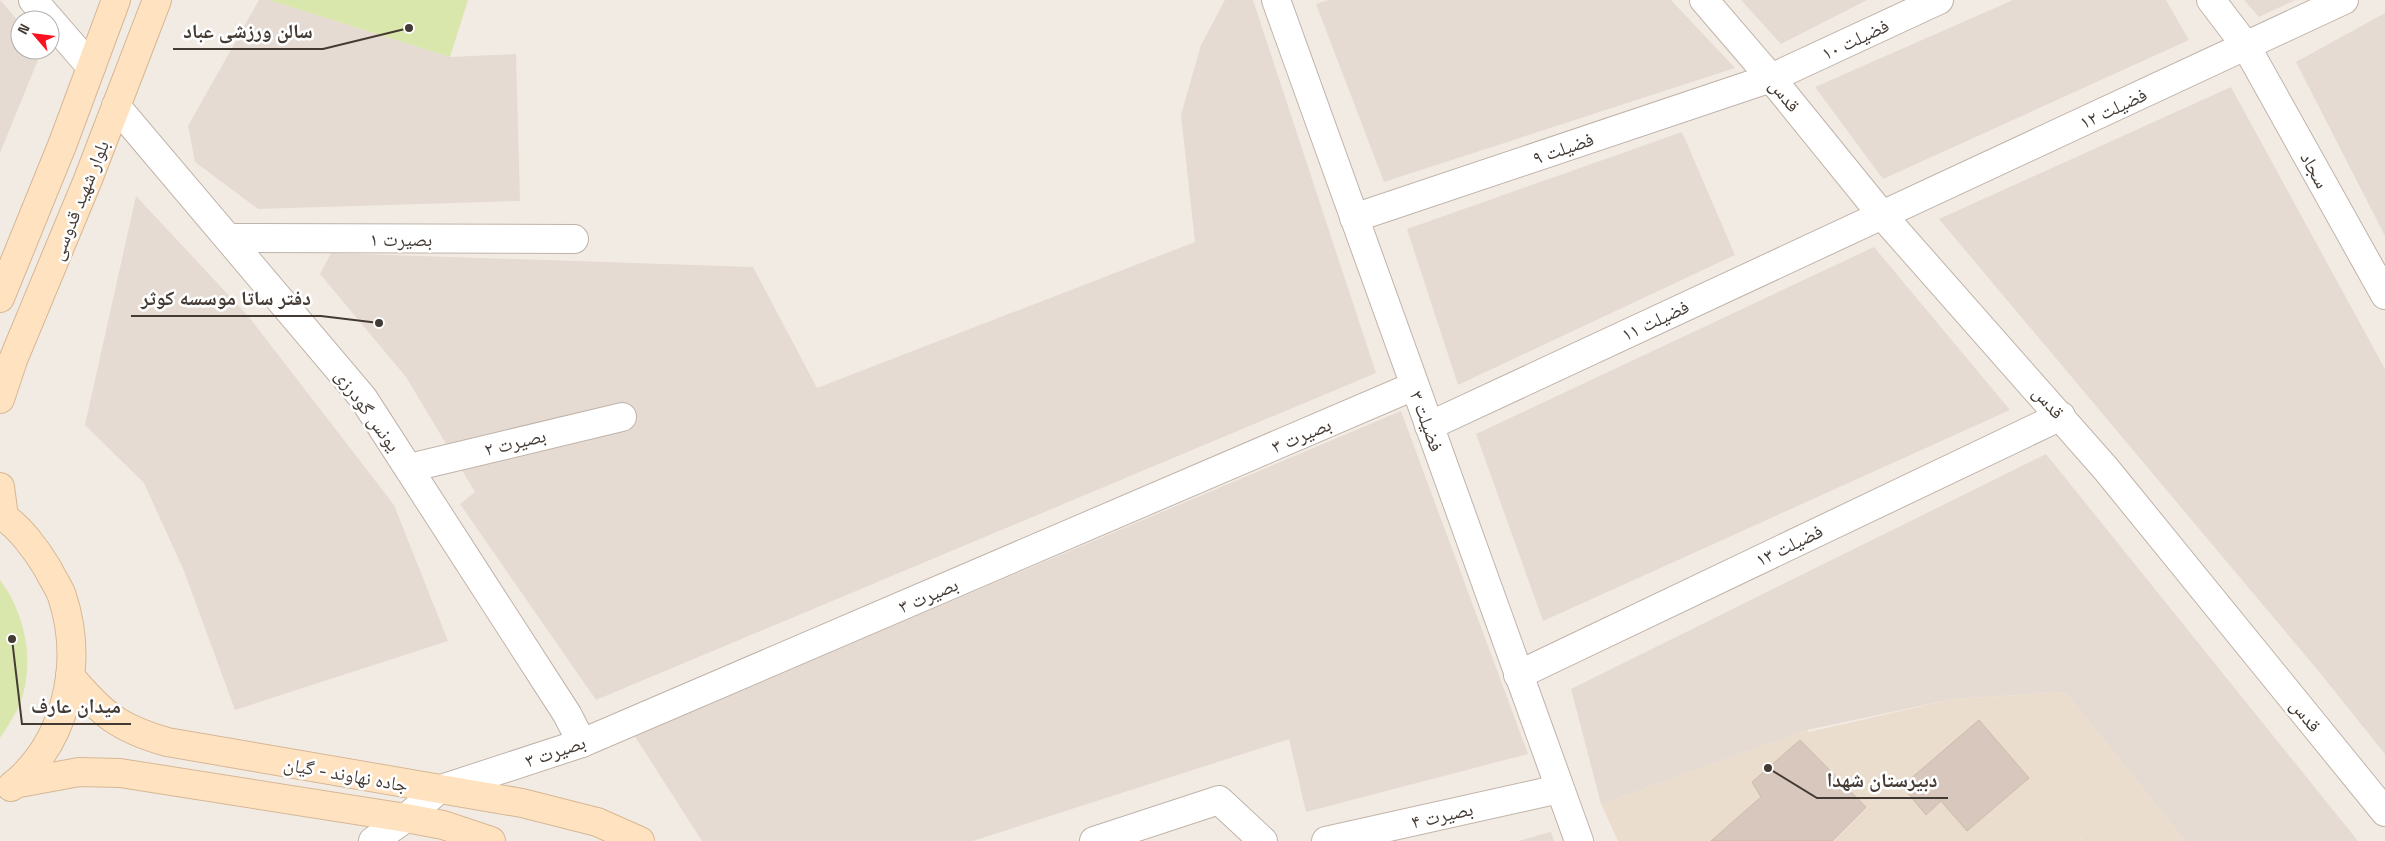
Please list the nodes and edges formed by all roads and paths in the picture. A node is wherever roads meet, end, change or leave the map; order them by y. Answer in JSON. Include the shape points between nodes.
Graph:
{"nodes":[{"id":1,"x":33,"y":0,"type":"edge"},
{"id":2,"x":116,"y":0,"type":"edge"},
{"id":3,"x":157,"y":0,"type":"edge"},
{"id":4,"x":1276,"y":0,"type":"edge"},
{"id":5,"x":1704,"y":0,"type":"edge"},
{"id":6,"x":1939,"y":0,"type":"edge"},
{"id":7,"x":2211,"y":0,"type":"edge"},
{"id":8,"x":2344,"y":0,"type":"edge"},
{"id":9,"x":2246,"y":46,"type":"junction"},
{"id":10,"x":91,"y":67,"type":"junction"},
{"id":11,"x":1771,"y":78,"type":"junction"},
{"id":12,"x":116,"y":106,"type":"junction"},
{"id":13,"x":1882,"y":215,"type":"junction"},
{"id":14,"x":1354,"y":218,"type":"junction"},
{"id":15,"x":228,"y":238,"type":"junction"},
{"id":16,"x":574,"y":239,"type":"dead end"},
{"id":17,"x":2385,"y":295,"type":"edge"},
{"id":18,"x":0,"y":298,"type":"edge"},
{"id":19,"x":1414,"y":386,"type":"junction"},
{"id":20,"x":0,"y":399,"type":"edge"},
{"id":21,"x":622,"y":416,"type":"dead end"},
{"id":22,"x":2061,"y":416,"type":"junction"},
{"id":23,"x":1429,"y":426,"type":"junction"},
{"id":24,"x":408,"y":468,"type":"junction"},
{"id":25,"x":0,"y":487,"type":"edge"},
{"id":26,"x":2,"y":516,"type":"edge"},
{"id":27,"x":1518,"y":675,"type":"junction"},
{"id":28,"x":70,"y":676,"type":"junction"},
{"id":29,"x":582,"y":743,"type":"junction"},
{"id":30,"x":1559,"y":789,"type":"junction"},
{"id":31,"x":7,"y":790,"type":"edge"},
{"id":32,"x":438,"y":790,"type":"junction"},
{"id":33,"x":2385,"y":812,"type":"edge"},
{"id":34,"x":406,"y":818,"type":"junction"},
{"id":35,"x":373,"y":841,"type":"edge"},
{"id":36,"x":491,"y":841,"type":"edge"},
{"id":37,"x":640,"y":841,"type":"edge"},
{"id":38,"x":1094,"y":841,"type":"edge"},
{"id":39,"x":1263,"y":841,"type":"edge"},
{"id":40,"x":1326,"y":841,"type":"edge"},
{"id":41,"x":1579,"y":841,"type":"edge"}],
"edges":[{"from":1,"to":10,"type":"street"},
{"from":2,"to":10,"type":"main road","name":"بلوار شهید قدوسی"},
{"from":3,"to":12,"type":"main road","name":"بلوار شهید قدوسی"},
{"from":4,"to":14,"type":"street","name":"فضیلت ۳"},
{"from":5,"to":11,"type":"street","name":"قدس"},
{"from":6,"to":11,"type":"street","name":"فضیلت ۱۰"},
{"from":7,"to":9,"type":"street","name":"سجاد"},
{"from":8,"to":9,"type":"street","name":"فضیلت ۱۲"},
{"from":9,"to":13,"type":"street","name":"فضیلت ۱۲"},
{"from":9,"to":17,"type":"street","name":"سجاد"},
{"from":10,"to":18,"type":"main road","name":"بلوار شهید قدوسی","via":[[64,143]]},
{"from":11,"to":13,"type":"street","name":"قدس"},
{"from":11,"to":14,"type":"street","name":"فضیلت ۹"},
{"from":12,"to":15,"type":"street","name":"یونس گودرزی"},
{"from":12,"to":20,"type":"main road","name":"بلوار شهید قدوسی"},
{"from":13,"to":22,"type":"street","name":"قدس"},
{"from":13,"to":23,"type":"street","name":"فضیلت ۱۱"},
{"from":14,"to":19,"type":"street","name":"فضیلت ۳"},
{"from":15,"to":16,"type":"street","name":"بصیرت ۱"},
{"from":15,"to":24,"type":"street","name":"یونس گودرزی","via":[[363,398]]},
{"from":19,"to":23,"type":"street","name":"فضیلت ۳"},
{"from":19,"to":29,"type":"street","name":"بصیرت ۳"},
{"from":21,"to":24,"type":"street","name":"بصیرت ۲"},
{"from":22,"to":27,"type":"street","name":"فضیلت ۱۳"},
{"from":22,"to":33,"type":"street","name":"قدس"},
{"from":23,"to":27,"type":"street","name":"فضیلت ۳"},
{"from":24,"to":29,"type":"street","name":"یونس گودرزی","via":[[567,714]]},
{"from":25,"to":26,"type":"main road"},
{"from":26,"to":28,"type":"main road","via":[[38,552],[62,595],[72,642]]},
{"from":27,"to":30,"type":"street","name":"فضیلت ۳"},
{"from":28,"to":31,"type":"main road","via":[[70,691],[53,737],[26,774]]},
{"from":28,"to":32,"type":"main road","name":"جاده نهاوند - گیان","via":[[105,713],[137,733],[167,742]]},
{"from":29,"to":32,"type":"street","name":"بصیرت ۳"},
{"from":30,"to":40,"type":"street","name":"بصیرت ۴"},
{"from":30,"to":41,"type":"street","name":"فضیلت ۳"},
{"from":31,"to":34,"type":"main road","name":"جاده نهاوند - گیان","via":[[79,772],[120,773]]},
{"from":32,"to":34,"type":"street"},
{"from":32,"to":37,"type":"main road","name":"جاده نهاوند - گیان","via":[[522,802],[574,815]]},
{"from":34,"to":35,"type":"street"},
{"from":34,"to":36,"type":"main road","name":"جاده نهاوند - گیان","via":[[443,825]]},
{"from":38,"to":39,"type":"street","via":[[1219,800]]}]}
